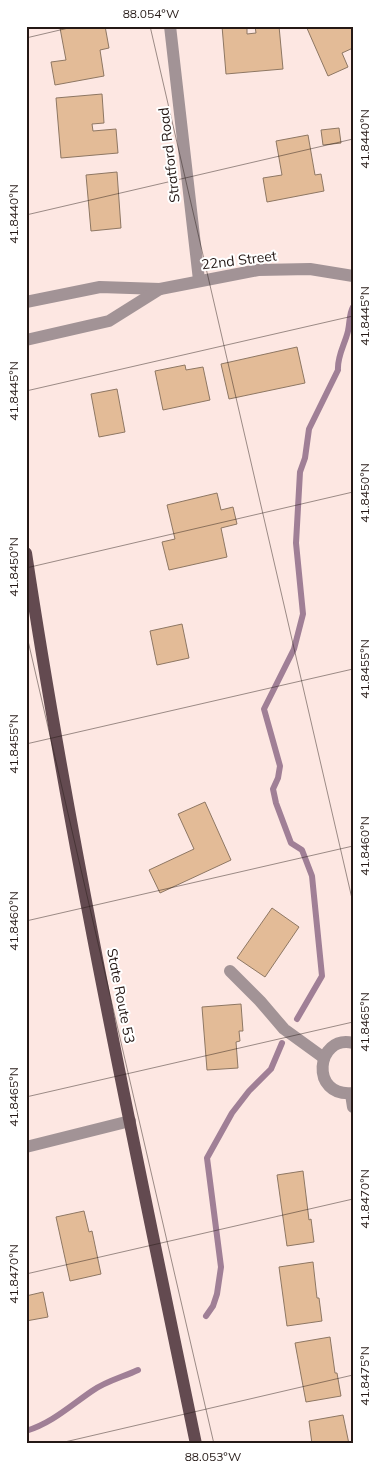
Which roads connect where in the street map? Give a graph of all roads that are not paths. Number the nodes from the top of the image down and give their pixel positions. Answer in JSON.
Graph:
{"nodes":[{"id":1,"x":170,"y":26,"type":"edge"},
{"id":2,"x":353,"y":276,"type":"edge"},
{"id":3,"x":199,"y":280,"type":"junction"},
{"id":4,"x":160,"y":288,"type":"junction"},
{"id":5,"x":26,"y":302,"type":"edge"},
{"id":6,"x":26,"y":340,"type":"edge"},
{"id":7,"x":26,"y":553,"type":"edge"},
{"id":8,"x":230,"y":971,"type":"dead end"},
{"id":9,"x":353,"y":1043,"type":"edge"},
{"id":10,"x":324,"y":1058,"type":"junction"},
{"id":11,"x":352,"y":1094,"type":"edge"},
{"id":12,"x":353,"y":1107,"type":"edge"},
{"id":13,"x":130,"y":1121,"type":"junction"},
{"id":14,"x":26,"y":1147,"type":"edge"},
{"id":15,"x":196,"y":1444,"type":"edge"}],
"edges":[{"from":1,"to":3,"type":"street","name":"Stratford Road"},
{"from":2,"to":3,"type":"street","name":"22nd Street"},
{"from":3,"to":4,"type":"street","name":"22nd Street"},
{"from":4,"to":5,"type":"street","name":"22nd Street"},
{"from":4,"to":6,"type":"street","name":"22nd Street"},
{"from":7,"to":13,"type":"main road","name":"State Route 53"},
{"from":8,"to":10,"type":"street"},
{"from":9,"to":10,"type":"street"},
{"from":10,"to":11,"type":"street"},
{"from":11,"to":12,"type":"street"},
{"from":13,"to":14,"type":"street"},
{"from":13,"to":15,"type":"main road","name":"State Route 53"}]}
